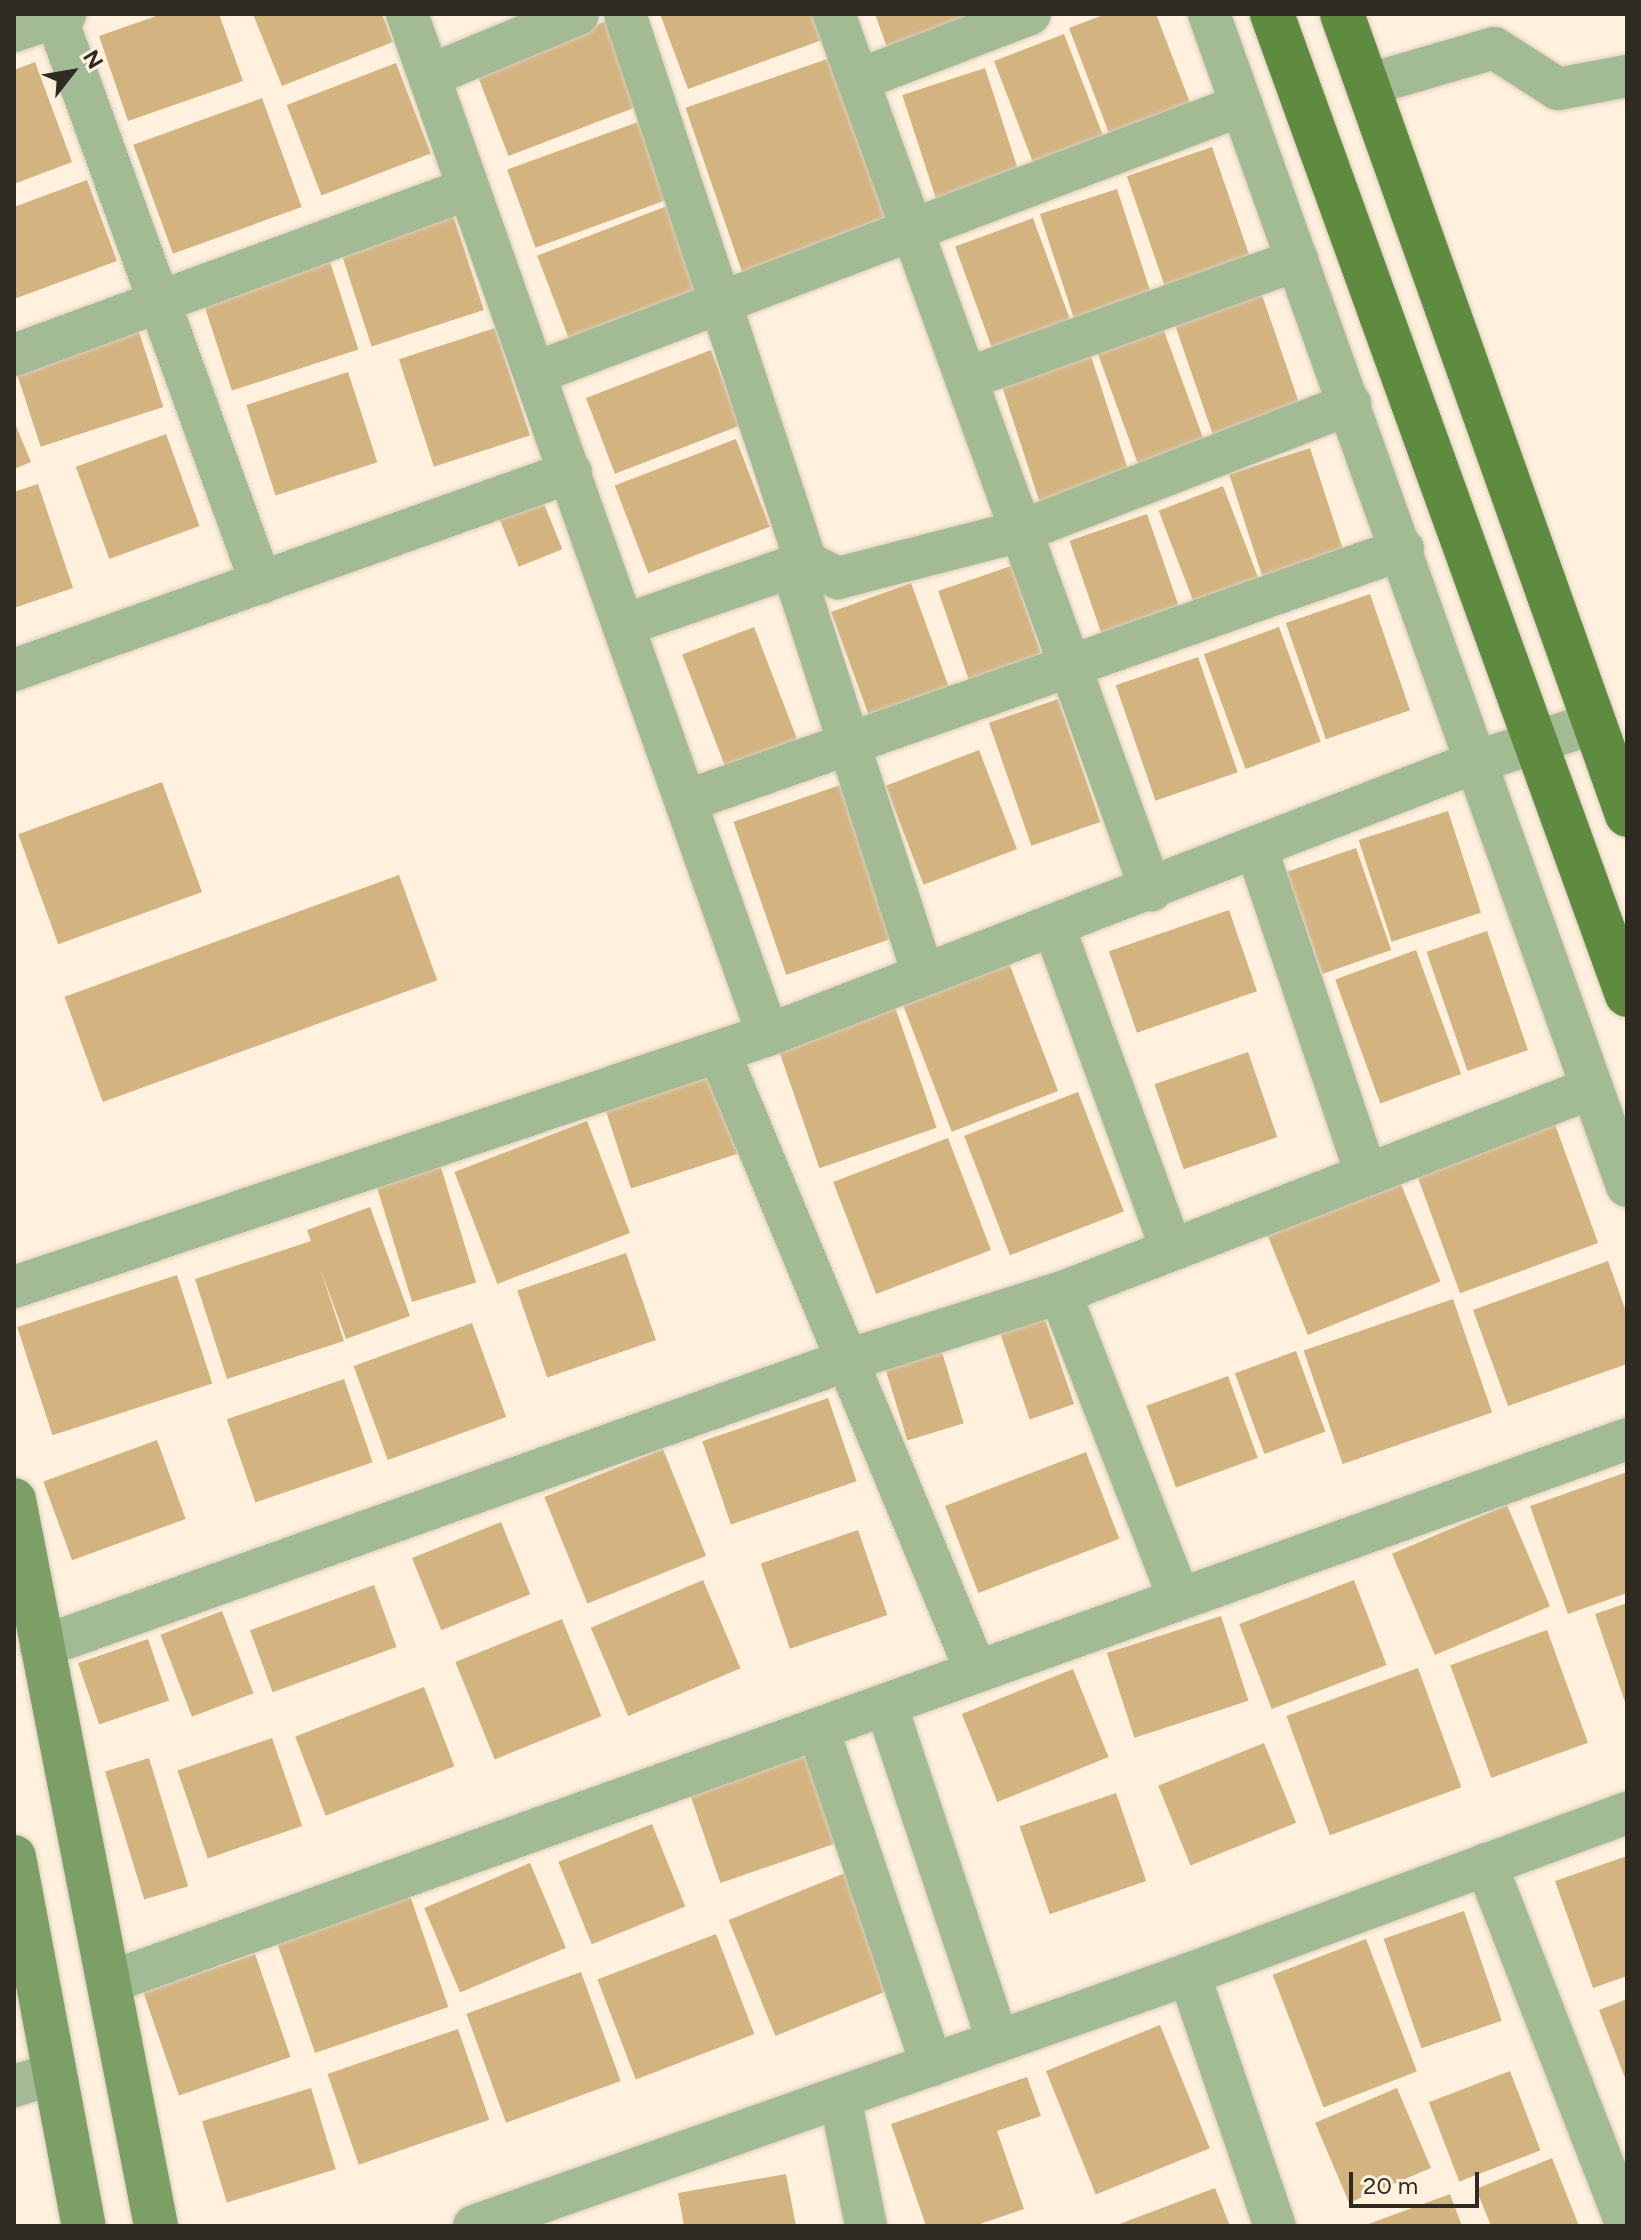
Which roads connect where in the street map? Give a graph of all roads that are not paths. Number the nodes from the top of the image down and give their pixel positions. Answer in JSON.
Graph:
{"nodes":[{"id":1,"x":407,"y":14,"type":"edge"},
{"id":2,"x":578,"y":14,"type":"edge"},
{"id":3,"x":625,"y":14,"type":"edge"},
{"id":4,"x":834,"y":14,"type":"edge"},
{"id":5,"x":1030,"y":14,"type":"edge"},
{"id":6,"x":1209,"y":14,"type":"edge"},
{"id":7,"x":1272,"y":14,"type":"edge"},
{"id":8,"x":1342,"y":14,"type":"edge"},
{"id":9,"x":60,"y":16,"type":"edge"},
{"id":10,"x":491,"y":30,"type":"edge"},
{"id":11,"x":14,"y":31,"type":"edge"},
{"id":12,"x":431,"y":75,"type":"junction"},
{"id":13,"x":1627,"y":76,"type":"edge"},
{"id":14,"x":858,"y":80,"type":"junction"},
{"id":15,"x":1367,"y":85,"type":"junction"},
{"id":16,"x":1242,"y":105,"type":"junction"},
{"id":17,"x":467,"y":189,"type":"junction"},
{"id":18,"x":914,"y":230,"type":"junction"},
{"id":19,"x":1297,"y":260,"type":"junction"},
{"id":20,"x":157,"y":303,"type":"junction"},
{"id":21,"x":725,"y":304,"type":"junction"},
{"id":22,"x":14,"y":355,"type":"edge"},
{"id":23,"x":535,"y":373,"type":"junction"},
{"id":24,"x":968,"y":378,"type":"junction"},
{"id":25,"x":1350,"y":404,"type":"junction"},
{"id":26,"x":571,"y":472,"type":"junction"},
{"id":27,"x":1021,"y":531,"type":"junction"},
{"id":28,"x":1403,"y":549,"type":"junction"},
{"id":29,"x":806,"y":562,"type":"junction"},
{"id":30,"x":261,"y":583,"type":"junction"},
{"id":31,"x":624,"y":625,"type":"junction"},
{"id":32,"x":1071,"y":664,"type":"junction"},
{"id":33,"x":14,"y":670,"type":"edge"},
{"id":34,"x":1594,"y":723,"type":"junction"},
{"id":35,"x":851,"y":743,"type":"junction"},
{"id":36,"x":1537,"y":743,"type":"junction"},
{"id":37,"x":1476,"y":762,"type":"junction"},
{"id":38,"x":686,"y":801,"type":"junction"},
{"id":39,"x":1627,"y":815,"type":"edge"},
{"id":40,"x":1256,"y":847,"type":"junction"},
{"id":41,"x":1151,"y":890,"type":"junction"},
{"id":42,"x":1054,"y":927,"type":"junction"},
{"id":43,"x":923,"y":973,"type":"junction"},
{"id":44,"x":1627,"y":995,"type":"edge"},
{"id":45,"x":768,"y":1035,"type":"junction"},
{"id":46,"x":719,"y":1052,"type":"junction"},
{"id":47,"x":1592,"y":1088,"type":"junction"},
{"id":48,"x":1366,"y":1173,"type":"junction"},
{"id":49,"x":1627,"y":1186,"type":"edge"},
{"id":50,"x":1171,"y":1248,"type":"junction"},
{"id":51,"x":14,"y":1287,"type":"edge"},
{"id":52,"x":1060,"y":1293,"type":"junction"},
{"id":53,"x":845,"y":1361,"type":"junction"},
{"id":54,"x":1627,"y":1439,"type":"edge"},
{"id":55,"x":14,"y":1500,"type":"edge"},
{"id":56,"x":1179,"y":1598,"type":"junction"},
{"id":57,"x":41,"y":1647,"type":"junction"},
{"id":58,"x":976,"y":1671,"type":"junction"},
{"id":59,"x":886,"y":1705,"type":"junction"},
{"id":60,"x":818,"y":1729,"type":"junction"},
{"id":61,"x":1627,"y":1813,"type":"edge"},
{"id":62,"x":14,"y":1857,"type":"edge"},
{"id":63,"x":1486,"y":1864,"type":"junction"},
{"id":64,"x":1189,"y":1974,"type":"junction"},
{"id":65,"x":110,"y":1982,"type":"junction"},
{"id":66,"x":998,"y":2041,"type":"junction"},
{"id":67,"x":932,"y":2065,"type":"junction"},
{"id":68,"x":34,"y":2080,"type":"edge"},
{"id":69,"x":840,"y":2097,"type":"junction"},
{"id":70,"x":515,"y":2219,"type":"edge"},
{"id":71,"x":84,"y":2226,"type":"edge"},
{"id":72,"x":156,"y":2226,"type":"edge"},
{"id":73,"x":474,"y":2226,"type":"edge"},
{"id":74,"x":866,"y":2226,"type":"edge"},
{"id":75,"x":1275,"y":2226,"type":"edge"},
{"id":76,"x":1627,"y":2226,"type":"edge"}],
"edges":[{"from":1,"to":12,"type":"street"},
{"from":2,"to":10,"type":"street"},
{"from":3,"to":21,"type":"street"},
{"from":4,"to":14,"type":"street"},
{"from":5,"to":14,"type":"street"},
{"from":6,"to":16,"type":"street"},
{"from":7,"to":36,"type":"main road"},
{"from":8,"to":15,"type":"main road"},
{"from":9,"to":11,"type":"street"},
{"from":9,"to":20,"type":"street"},
{"from":10,"to":12,"type":"street"},
{"from":12,"to":17,"type":"street"},
{"from":13,"to":15,"type":"street"},
{"from":14,"to":18,"type":"street"},
{"from":15,"to":34,"type":"main road"},
{"from":16,"to":18,"type":"street"},
{"from":16,"to":19,"type":"street"},
{"from":17,"to":20,"type":"street"},
{"from":17,"to":23,"type":"street"},
{"from":18,"to":21,"type":"street"},
{"from":18,"to":24,"type":"street"},
{"from":19,"to":24,"type":"street"},
{"from":19,"to":25,"type":"street"},
{"from":20,"to":22,"type":"street"},
{"from":20,"to":30,"type":"street"},
{"from":21,"to":23,"type":"street"},
{"from":21,"to":29,"type":"street"},
{"from":23,"to":26,"type":"street"},
{"from":24,"to":27,"type":"street"},
{"from":25,"to":27,"type":"street"},
{"from":25,"to":28,"type":"street"},
{"from":26,"to":30,"type":"street"},
{"from":26,"to":31,"type":"street"},
{"from":27,"to":29,"type":"street"},
{"from":27,"to":32,"type":"street"},
{"from":28,"to":32,"type":"street"},
{"from":28,"to":37,"type":"street"},
{"from":29,"to":31,"type":"street"},
{"from":29,"to":35,"type":"street"},
{"from":30,"to":33,"type":"street"},
{"from":31,"to":38,"type":"street"},
{"from":32,"to":35,"type":"street"},
{"from":32,"to":41,"type":"street"},
{"from":34,"to":36,"type":"street"},
{"from":34,"to":39,"type":"main road"},
{"from":35,"to":38,"type":"street"},
{"from":35,"to":43,"type":"street"},
{"from":36,"to":37,"type":"street"},
{"from":36,"to":44,"type":"main road"},
{"from":37,"to":40,"type":"street"},
{"from":37,"to":47,"type":"street"},
{"from":38,"to":45,"type":"street"},
{"from":40,"to":41,"type":"street"},
{"from":40,"to":48,"type":"street"},
{"from":41,"to":42,"type":"street"},
{"from":42,"to":43,"type":"street"},
{"from":42,"to":50,"type":"street"},
{"from":43,"to":45,"type":"street"},
{"from":45,"to":46,"type":"street"},
{"from":46,"to":51,"type":"street"},
{"from":46,"to":53,"type":"street"},
{"from":47,"to":48,"type":"street"},
{"from":47,"to":49,"type":"street"},
{"from":48,"to":50,"type":"street"},
{"from":50,"to":52,"type":"street"},
{"from":52,"to":53,"type":"street"},
{"from":52,"to":56,"type":"street"},
{"from":53,"to":57,"type":"street"},
{"from":53,"to":58,"type":"street"},
{"from":54,"to":56,"type":"street"},
{"from":55,"to":57,"type":"main road"},
{"from":56,"to":58,"type":"street"},
{"from":57,"to":65,"type":"main road"},
{"from":58,"to":59,"type":"street"},
{"from":59,"to":60,"type":"street"},
{"from":59,"to":66,"type":"street"},
{"from":60,"to":65,"type":"street"},
{"from":60,"to":67,"type":"street"},
{"from":61,"to":63,"type":"street"},
{"from":62,"to":68,"type":"main road"},
{"from":63,"to":64,"type":"street"},
{"from":63,"to":76,"type":"street"},
{"from":64,"to":66,"type":"street"},
{"from":64,"to":75,"type":"street"},
{"from":65,"to":72,"type":"main road"},
{"from":66,"to":67,"type":"street"},
{"from":67,"to":69,"type":"street"},
{"from":68,"to":71,"type":"main road"},
{"from":69,"to":70,"type":"street"},
{"from":69,"to":74,"type":"street"},
{"from":70,"to":73,"type":"street"}]}
